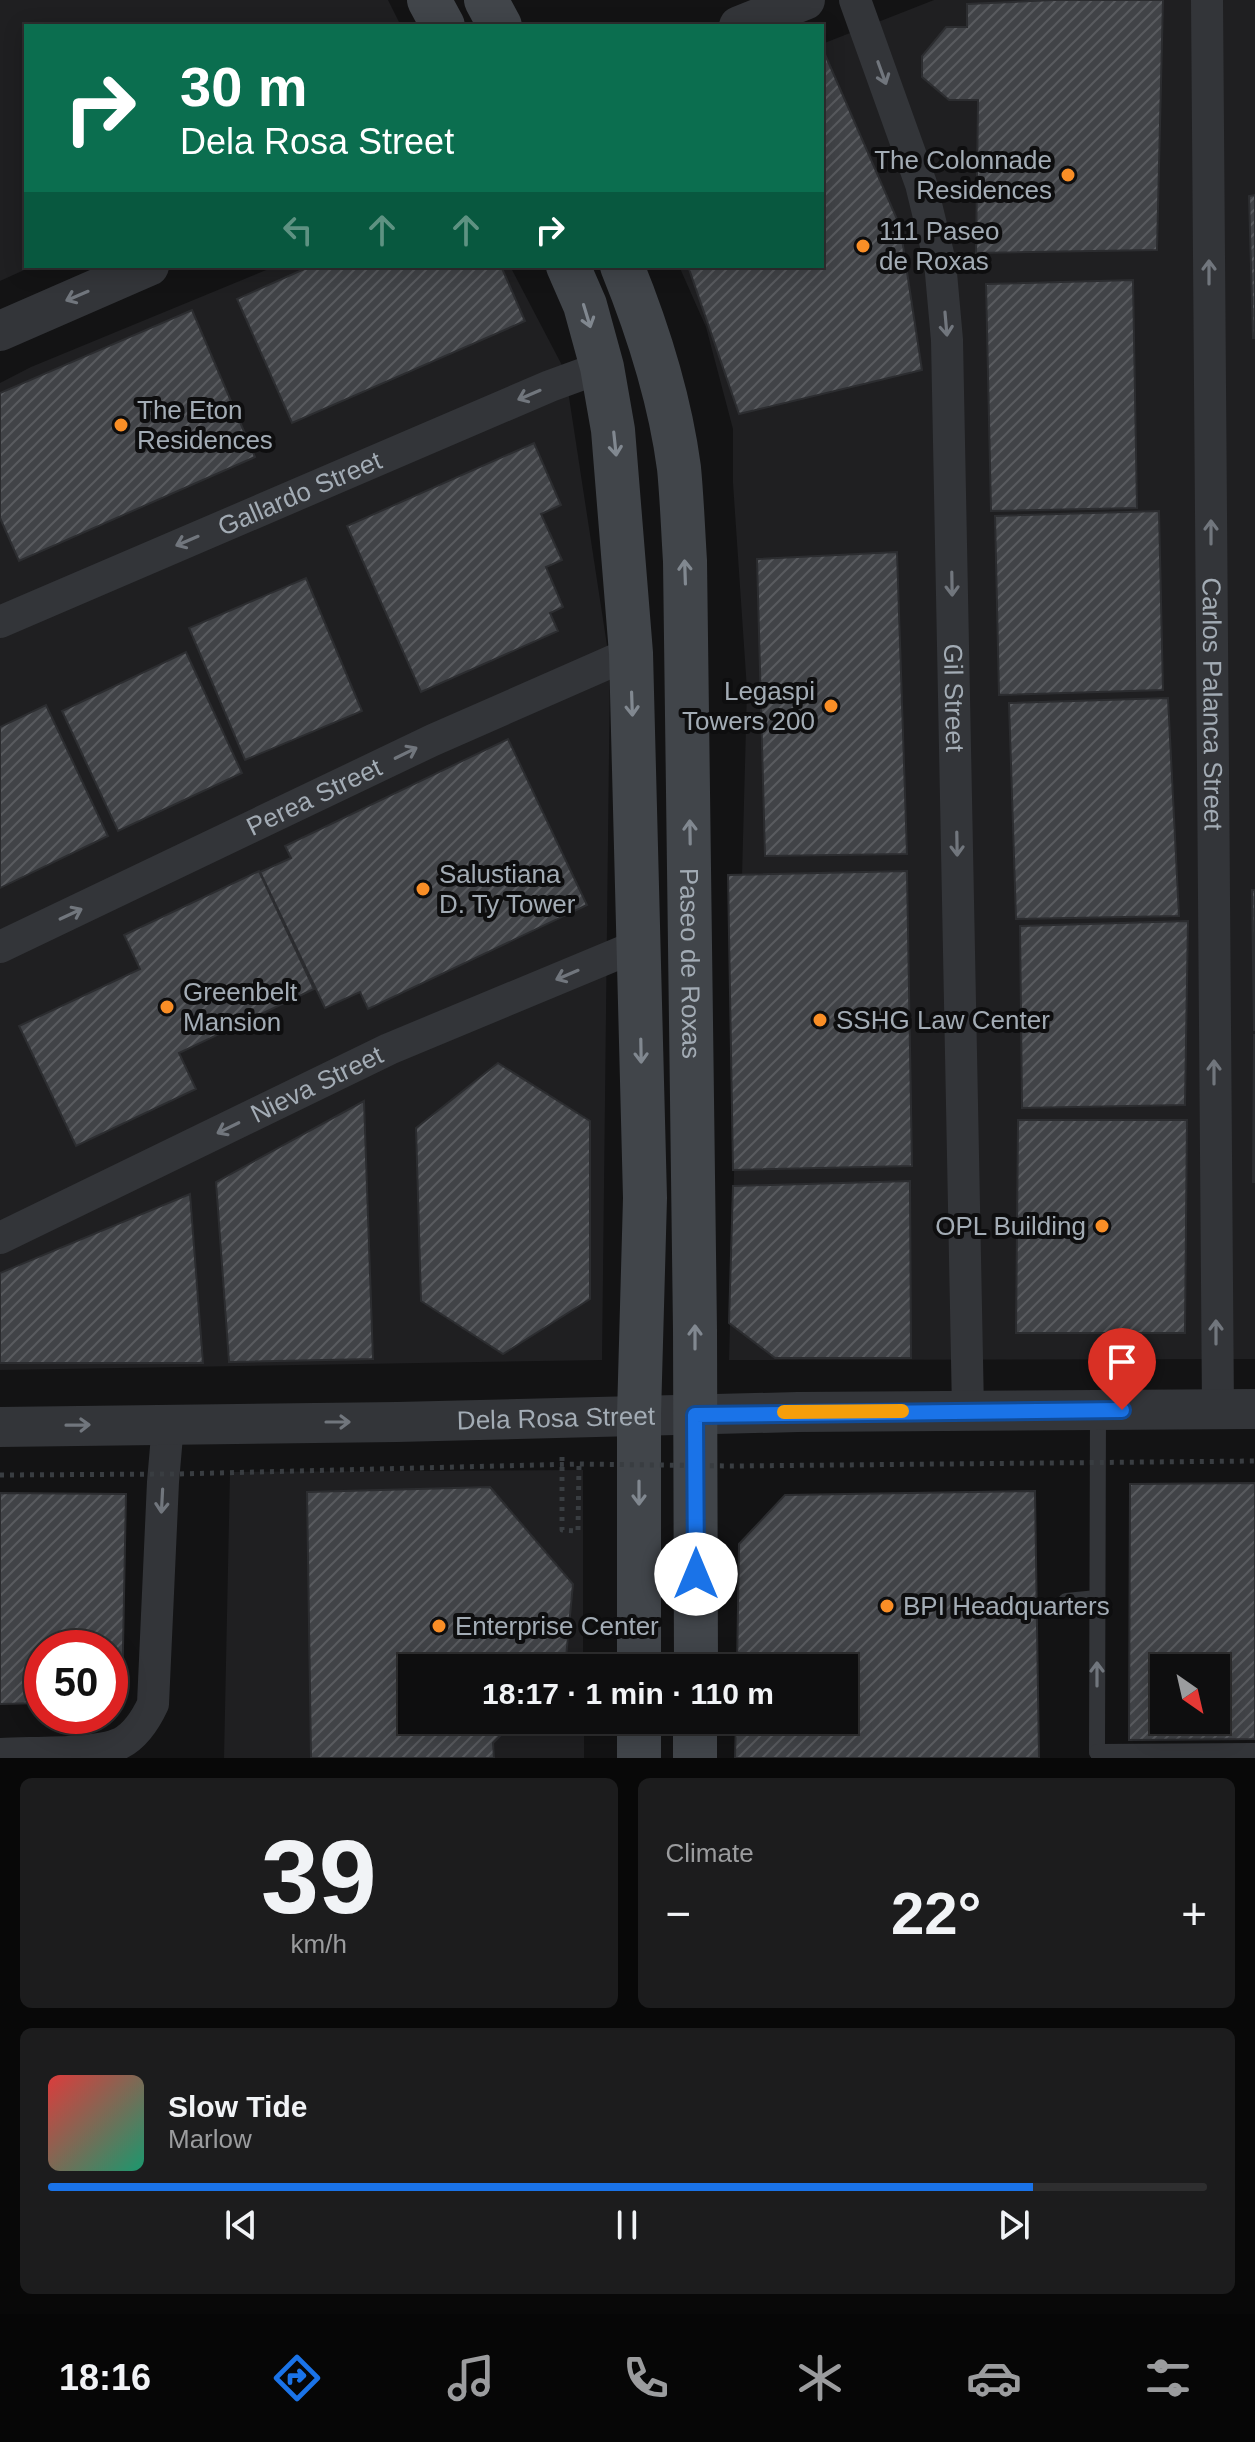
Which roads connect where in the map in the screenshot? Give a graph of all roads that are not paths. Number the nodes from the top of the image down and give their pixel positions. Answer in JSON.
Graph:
{"nodes":[{"id":1,"x":429,"y":0,"type":"edge"},
{"id":2,"x":486,"y":0,"type":"edge"},
{"id":3,"x":805,"y":0,"type":"edge"},
{"id":4,"x":855,"y":0,"type":"edge"},
{"id":5,"x":1207,"y":0,"type":"edge"},
{"id":6,"x":442,"y":24,"type":"edge"},
{"id":7,"x":499,"y":24,"type":"edge"},
{"id":8,"x":744,"y":24,"type":"edge"},
{"id":9,"x":144,"y":268,"type":"edge"},
{"id":10,"x":569,"y":268,"type":"edge"},
{"id":11,"x":623,"y":268,"type":"edge"},
{"id":12,"x":0,"y":331,"type":"edge"},
{"id":13,"x":602,"y":367,"type":"junction"},
{"id":14,"x":0,"y":622,"type":"edge"},
{"id":15,"x":631,"y":653,"type":"junction"},
{"id":16,"x":639,"y":945,"type":"junction"},
{"id":17,"x":0,"y":947,"type":"edge"},
{"id":18,"x":0,"y":1238,"type":"edge"},
{"id":19,"x":1236,"y":1409,"type":"edge"},
{"id":20,"x":968,"y":1410,"type":"junction"},
{"id":21,"x":1098,"y":1410,"type":"junction"},
{"id":22,"x":639,"y":1415,"type":"junction"},
{"id":23,"x":695,"y":1415,"type":"junction"},
{"id":24,"x":168,"y":1424,"type":"junction"},
{"id":25,"x":0,"y":1427,"type":"edge"},
{"id":26,"x":1097,"y":1598,"type":"junction"},
{"id":27,"x":1066,"y":1601,"type":"dead end"},
{"id":28,"x":639,"y":1654,"type":"edge"},
{"id":29,"x":696,"y":1654,"type":"edge"},
{"id":30,"x":639,"y":1734,"type":"edge"},
{"id":31,"x":695,"y":1734,"type":"edge"},
{"id":32,"x":1255,"y":1751,"type":"edge"},
{"id":33,"x":0,"y":1754,"type":"edge"},
{"id":34,"x":1094,"y":1755,"type":"edge"},
{"id":35,"x":639,"y":1758,"type":"edge"},
{"id":36,"x":695,"y":1758,"type":"edge"}],
"edges":[{"from":1,"to":6,"type":"main road"},
{"from":2,"to":7,"type":"main road"},
{"from":3,"to":8,"type":"street"},
{"from":4,"to":20,"type":"street","name":"Gil Street","one_way":true},
{"from":19,"to":5,"type":"street","name":"Carlos Palanca Street","one_way":true},
{"from":9,"to":12,"type":"street","one_way":true},
{"from":10,"to":13,"type":"main road","name":"Paseo de Roxas","one_way":true},
{"from":23,"to":11,"type":"main road","name":"Paseo de Roxas","one_way":true},
{"from":13,"to":14,"type":"street","name":"Gallardo Street","one_way":true},
{"from":13,"to":15,"type":"main road","name":"Paseo de Roxas","one_way":true},
{"from":15,"to":16,"type":"main road","name":"Paseo de Roxas","one_way":true},
{"from":17,"to":15,"type":"street","name":"Perea Street","one_way":true},
{"from":16,"to":18,"type":"street","name":"Nieva Street","one_way":true},
{"from":16,"to":22,"type":"main road","name":"Paseo de Roxas","one_way":true},
{"from":19,"to":21,"type":"street","name":"Dela Rosa Street"},
{"from":20,"to":21,"type":"street","name":"Dela Rosa Street"},
{"from":20,"to":23,"type":"street","name":"Dela Rosa Street"},
{"from":21,"to":26,"type":"lane"},
{"from":22,"to":23,"type":"street","name":"Dela Rosa Street"},
{"from":24,"to":22,"type":"street","name":"Dela Rosa Street","one_way":true},
{"from":22,"to":28,"type":"main road","name":"Paseo de Roxas","one_way":true},
{"from":23,"to":29,"type":"main road","name":"Paseo de Roxas"},
{"from":25,"to":24,"type":"street","name":"Dela Rosa Street","one_way":true},
{"from":24,"to":33,"type":"street","one_way":true},
{"from":26,"to":27,"type":"lane"},
{"from":34,"to":26,"type":"lane","one_way":true},
{"from":30,"to":35,"type":"main road"},
{"from":31,"to":36,"type":"main road"},
{"from":32,"to":34,"type":"lane"}]}
